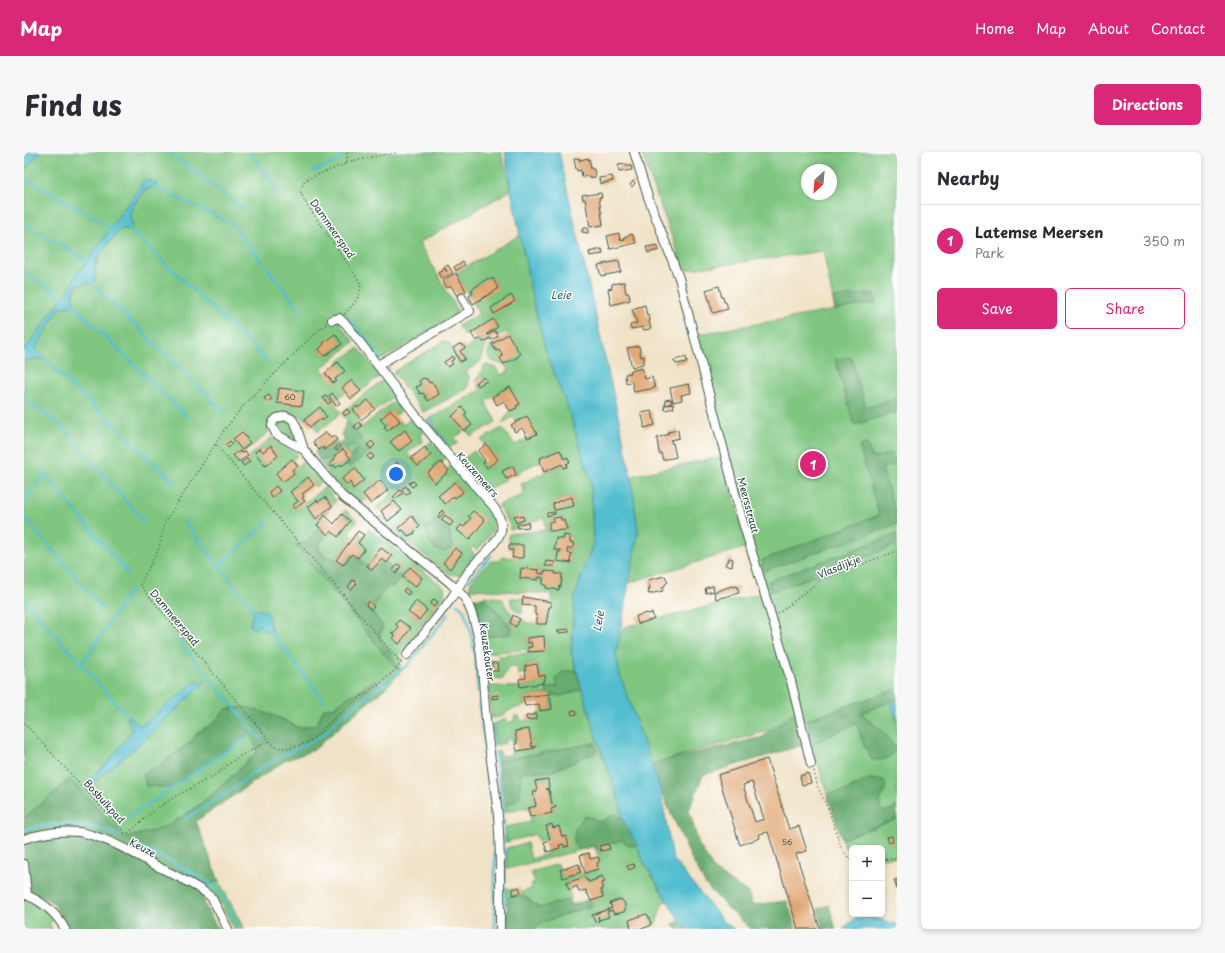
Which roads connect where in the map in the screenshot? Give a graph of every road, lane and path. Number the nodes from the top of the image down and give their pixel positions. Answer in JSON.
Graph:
{"nodes":[{"id":1,"x":347,"y":152,"type":"edge"},
{"id":2,"x":399,"y":152,"type":"edge"},
{"id":3,"x":634,"y":152,"type":"edge"},
{"id":4,"x":344,"y":165,"type":"junction"},
{"id":5,"x":462,"y":298,"type":"dead end"},
{"id":6,"x":332,"y":320,"type":"joint"},
{"id":7,"x":342,"y":320,"type":"junction"},
{"id":8,"x":378,"y":365,"type":"junction"},
{"id":9,"x":216,"y":445,"type":"junction"},
{"id":10,"x":304,"y":450,"type":"dead end"},
{"id":11,"x":897,"y":551,"type":"edge"},
{"id":12,"x":457,"y":590,"type":"junction"},
{"id":13,"x":772,"y":617,"type":"junction"},
{"id":14,"x":407,"y":655,"type":"joint"},
{"id":15,"x":401,"y":664,"type":"junction"},
{"id":16,"x":24,"y":723,"type":"edge"},
{"id":17,"x":269,"y":740,"type":"junction"},
{"id":18,"x":811,"y":764,"type":"joint"},
{"id":19,"x":24,"y":839,"type":"edge"},
{"id":20,"x":849,"y":858,"type":"edge"},
{"id":21,"x":897,"y":859,"type":"edge"},
{"id":22,"x":885,"y":860,"type":"edge"},
{"id":23,"x":24,"y":864,"type":"edge"},
{"id":24,"x":26,"y":894,"type":"edge"},
{"id":25,"x":65,"y":929,"type":"edge"},
{"id":26,"x":228,"y":929,"type":"edge"},
{"id":27,"x":500,"y":929,"type":"edge"}],
"edges":[{"from":1,"to":4,"type":"path"},
{"from":2,"to":4,"type":"path"},
{"from":3,"to":13,"type":"street","name":"Meersstraat"},
{"from":4,"to":7,"type":"path","name":"Dammeerspad"},
{"from":5,"to":8,"type":"street"},
{"from":6,"to":7,"type":"street"},
{"from":6,"to":9,"type":"path","name":"Dammeerspad"},
{"from":7,"to":8,"type":"street","name":"Keuzemeers"},
{"from":8,"to":12,"type":"street","name":"Keuzemeers"},
{"from":9,"to":15,"type":"path"},
{"from":9,"to":17,"type":"path","name":"Dammeerspad"},
{"from":10,"to":12,"type":"street","name":"Keuzekouter"},
{"from":11,"to":13,"type":"path","name":"Vlasdijkje"},
{"from":12,"to":14,"type":"street","name":"Keuzemeers"},
{"from":12,"to":27,"type":"street","name":"Keuzekouter"},
{"from":13,"to":18,"type":"street","name":"Meersstraat"},
{"from":14,"to":15,"type":"path","name":"Dammeerspad"},
{"from":15,"to":17,"type":"path","name":"Dammeerspad"},
{"from":16,"to":17,"type":"path","name":"Bosbulkpad"},
{"from":18,"to":20,"type":"path"},
{"from":19,"to":26,"type":"street","name":"Keuze"},
{"from":21,"to":22,"type":"path"},
{"from":23,"to":24,"type":"street"},
{"from":24,"to":25,"type":"street"}]}
